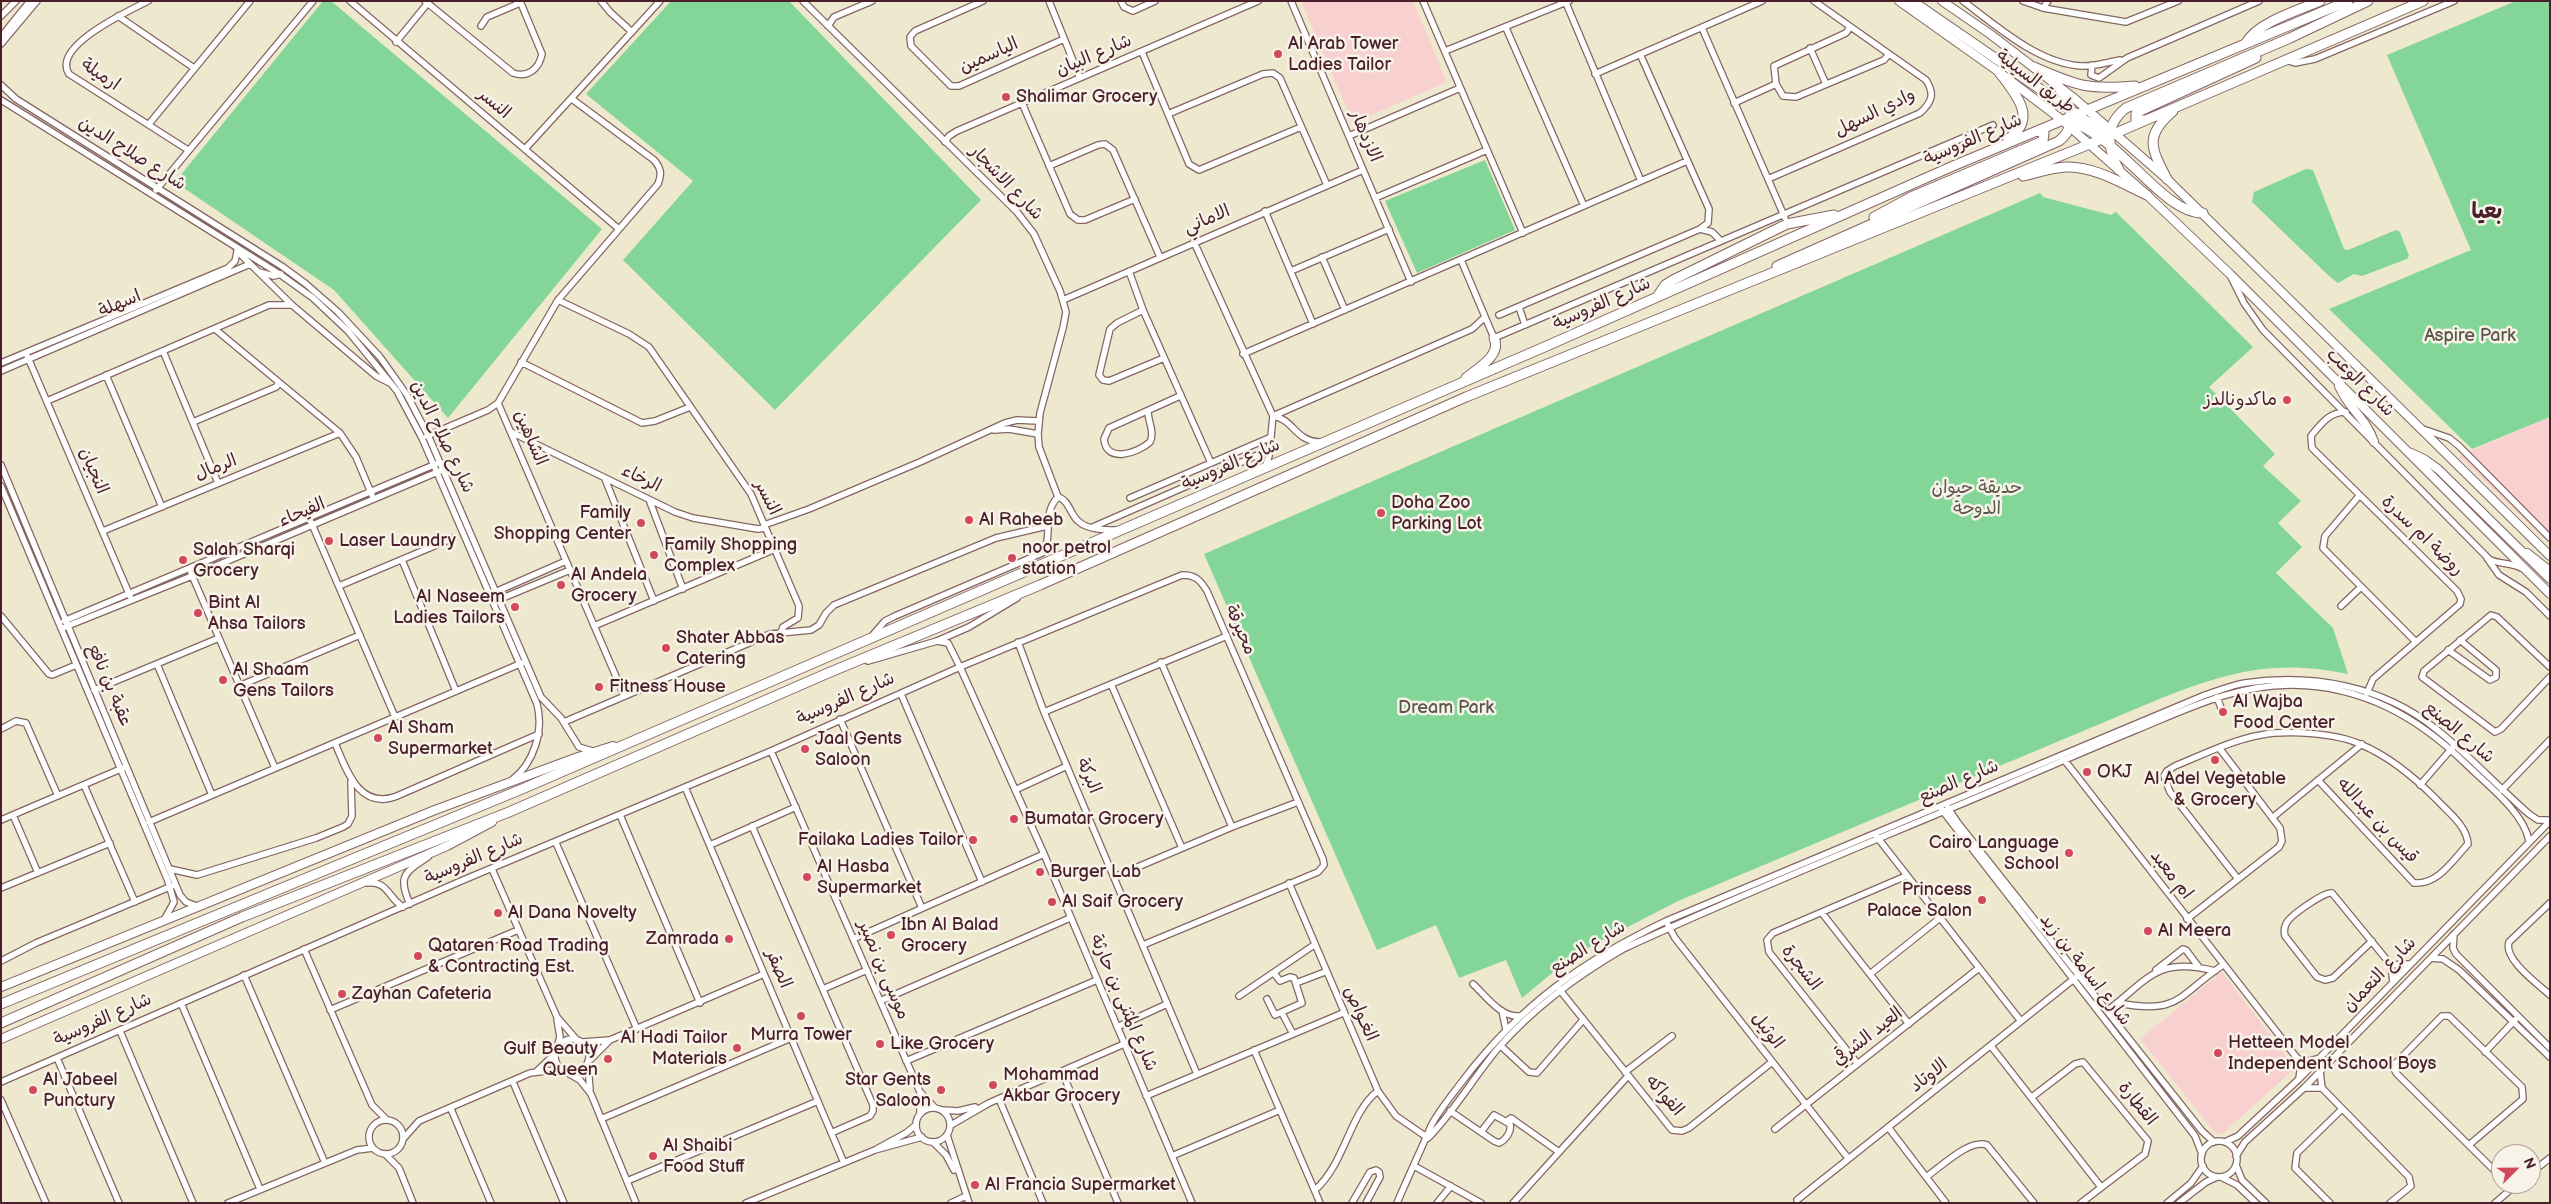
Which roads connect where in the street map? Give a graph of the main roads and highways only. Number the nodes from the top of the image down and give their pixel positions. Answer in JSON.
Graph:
{"nodes":[{"id":1,"x":1899,"y":1,"type":"edge"},
{"id":2,"x":1912,"y":1,"type":"edge"},
{"id":3,"x":1942,"y":1,"type":"edge"},
{"id":4,"x":2320,"y":1,"type":"edge"},
{"id":5,"x":2348,"y":1,"type":"edge"},
{"id":6,"x":2368,"y":1,"type":"edge"},
{"id":7,"x":2423,"y":1,"type":"edge"},
{"id":8,"x":2290,"y":38,"type":"junction"},
{"id":9,"x":2246,"y":43,"type":"junction"},
{"id":10,"x":2034,"y":67,"type":"junction"},
{"id":11,"x":2000,"y":72,"type":"junction"},
{"id":12,"x":2145,"y":85,"type":"junction"},
{"id":13,"x":2058,"y":86,"type":"junction"},
{"id":14,"x":2180,"y":104,"type":"junction"},
{"id":15,"x":2087,"y":109,"type":"junction"},
{"id":16,"x":2072,"y":118,"type":"junction"},
{"id":17,"x":2062,"y":120,"type":"junction"},
{"id":18,"x":2144,"y":120,"type":"junction"},
{"id":19,"x":2037,"y":131,"type":"junction"},
{"id":20,"x":2109,"y":135,"type":"junction"},
{"id":21,"x":2090,"y":144,"type":"junction"},
{"id":22,"x":1993,"y":150,"type":"junction"},
{"id":23,"x":2120,"y":170,"type":"junction"},
{"id":24,"x":2167,"y":179,"type":"junction"},
{"id":25,"x":1998,"y":182,"type":"junction"},
{"id":26,"x":2147,"y":194,"type":"junction"},
{"id":27,"x":1847,"y":213,"type":"junction"},
{"id":28,"x":2203,"y":213,"type":"junction"},
{"id":29,"x":1826,"y":244,"type":"junction"},
{"id":30,"x":1725,"y":292,"type":"junction"},
{"id":31,"x":1657,"y":297,"type":"junction"},
{"id":32,"x":1495,"y":340,"type":"road end"},
{"id":33,"x":1458,"y":384,"type":"junction"},
{"id":34,"x":2338,"y":384,"type":"junction"},
{"id":35,"x":2374,"y":442,"type":"road end"},
{"id":36,"x":2409,"y":452,"type":"junction"},
{"id":37,"x":2519,"y":550,"type":"junction"},
{"id":38,"x":2550,"y":556,"type":"edge"},
{"id":39,"x":2550,"y":572,"type":"edge"},
{"id":40,"x":2550,"y":579,"type":"edge"},
{"id":41,"x":2550,"y":594,"type":"edge"},
{"id":42,"x":640,"y":738,"type":"junction"},
{"id":43,"x":508,"y":812,"type":"junction"},
{"id":44,"x":1,"y":987,"type":"edge"},
{"id":45,"x":1,"y":1004,"type":"edge"},
{"id":46,"x":1,"y":1023,"type":"edge"},
{"id":47,"x":1,"y":1039,"type":"edge"}],
"edges":[{"from":1,"to":11,"type":"main road","name":"طريق السيلية"},
{"from":2,"to":16,"type":"highway"},
{"from":3,"to":10,"type":"main road","name":"طريق السيلية"},
{"from":4,"to":9,"type":"highway"},
{"from":5,"to":9,"type":"highway"},
{"from":6,"to":8,"type":"highway"},
{"from":7,"to":14,"type":"highway","name":"شارع الفروسية"},
{"from":8,"to":18,"type":"highway"},
{"from":8,"to":20,"type":"highway"},
{"from":9,"to":12,"type":"highway"},
{"from":10,"to":12,"type":"highway"},
{"from":10,"to":13,"type":"main road","name":"طريق السيلية"},
{"from":11,"to":17,"type":"main road","name":"طريق السيلية"},
{"from":11,"to":22,"type":"highway"},
{"from":12,"to":15,"type":"highway"},
{"from":13,"to":15,"type":"main road","name":"طريق السيلية"},
{"from":13,"to":16,"type":"highway"},
{"from":14,"to":18,"type":"highway","name":"شارع الفروسية"},
{"from":14,"to":24,"type":"highway"},
{"from":15,"to":16,"type":"highway"},
{"from":15,"to":20,"type":"main road","name":"شارع الوعب"},
{"from":16,"to":17,"type":"highway"},
{"from":16,"to":20,"type":"highway"},
{"from":16,"to":21,"type":"main road","name":"طريق السيلية"},
{"from":16,"to":29,"type":"highway"},
{"from":17,"to":19,"type":"highway","name":"شارع الفروسية"},
{"from":18,"to":20,"type":"highway","name":"شارع الفروسية"},
{"from":19,"to":22,"type":"highway","name":"شارع الفروسية"},
{"from":19,"to":29,"type":"highway"},
{"from":20,"to":21,"type":"highway","name":"شارع الفروسية"},
{"from":20,"to":23,"type":"highway"},
{"from":20,"to":24,"type":"main road","name":"شارع الوعب"},
{"from":20,"to":28,"type":"highway"},
{"from":21,"to":23,"type":"main road","name":"طريق السيلية"},
{"from":21,"to":25,"type":"highway","name":"شارع الفروسية"},
{"from":22,"to":27,"type":"highway","name":"شارع الفروسية"},
{"from":23,"to":26,"type":"main road","name":"طريق السيلية"},
{"from":24,"to":28,"type":"main road","name":"شارع الوعب"},
{"from":25,"to":26,"type":"highway"},
{"from":25,"to":30,"type":"highway","name":"شارع الفروسية"},
{"from":26,"to":34,"type":"main road","name":"شارع الوعب"},
{"from":27,"to":31,"type":"highway","name":"شارع الفروسية"},
{"from":27,"to":31,"type":"highway"},
{"from":28,"to":38,"type":"main road","name":"شارع الوعب"},
{"from":29,"to":30,"type":"highway"},
{"from":30,"to":43,"type":"highway","name":"شارع الفروسية"},
{"from":31,"to":33,"type":"highway","name":"شارع الفروسية"},
{"from":32,"to":33,"type":"highway"},
{"from":33,"to":42,"type":"highway","name":"شارع الفروسية"},
{"from":34,"to":35,"type":"main road"},
{"from":34,"to":36,"type":"main road","name":"شارع الوعب"},
{"from":36,"to":37,"type":"main road"},
{"from":36,"to":41,"type":"main road","name":"شارع الوعب"},
{"from":37,"to":39,"type":"main road"},
{"from":37,"to":40,"type":"main road"},
{"from":42,"to":44,"type":"main road","name":"شارع الفروسية"},
{"from":42,"to":45,"type":"highway","name":"شارع الفروسية"},
{"from":43,"to":46,"type":"highway","name":"شارع الفروسية"},
{"from":43,"to":47,"type":"main road","name":"شارع الفروسية"}]}
